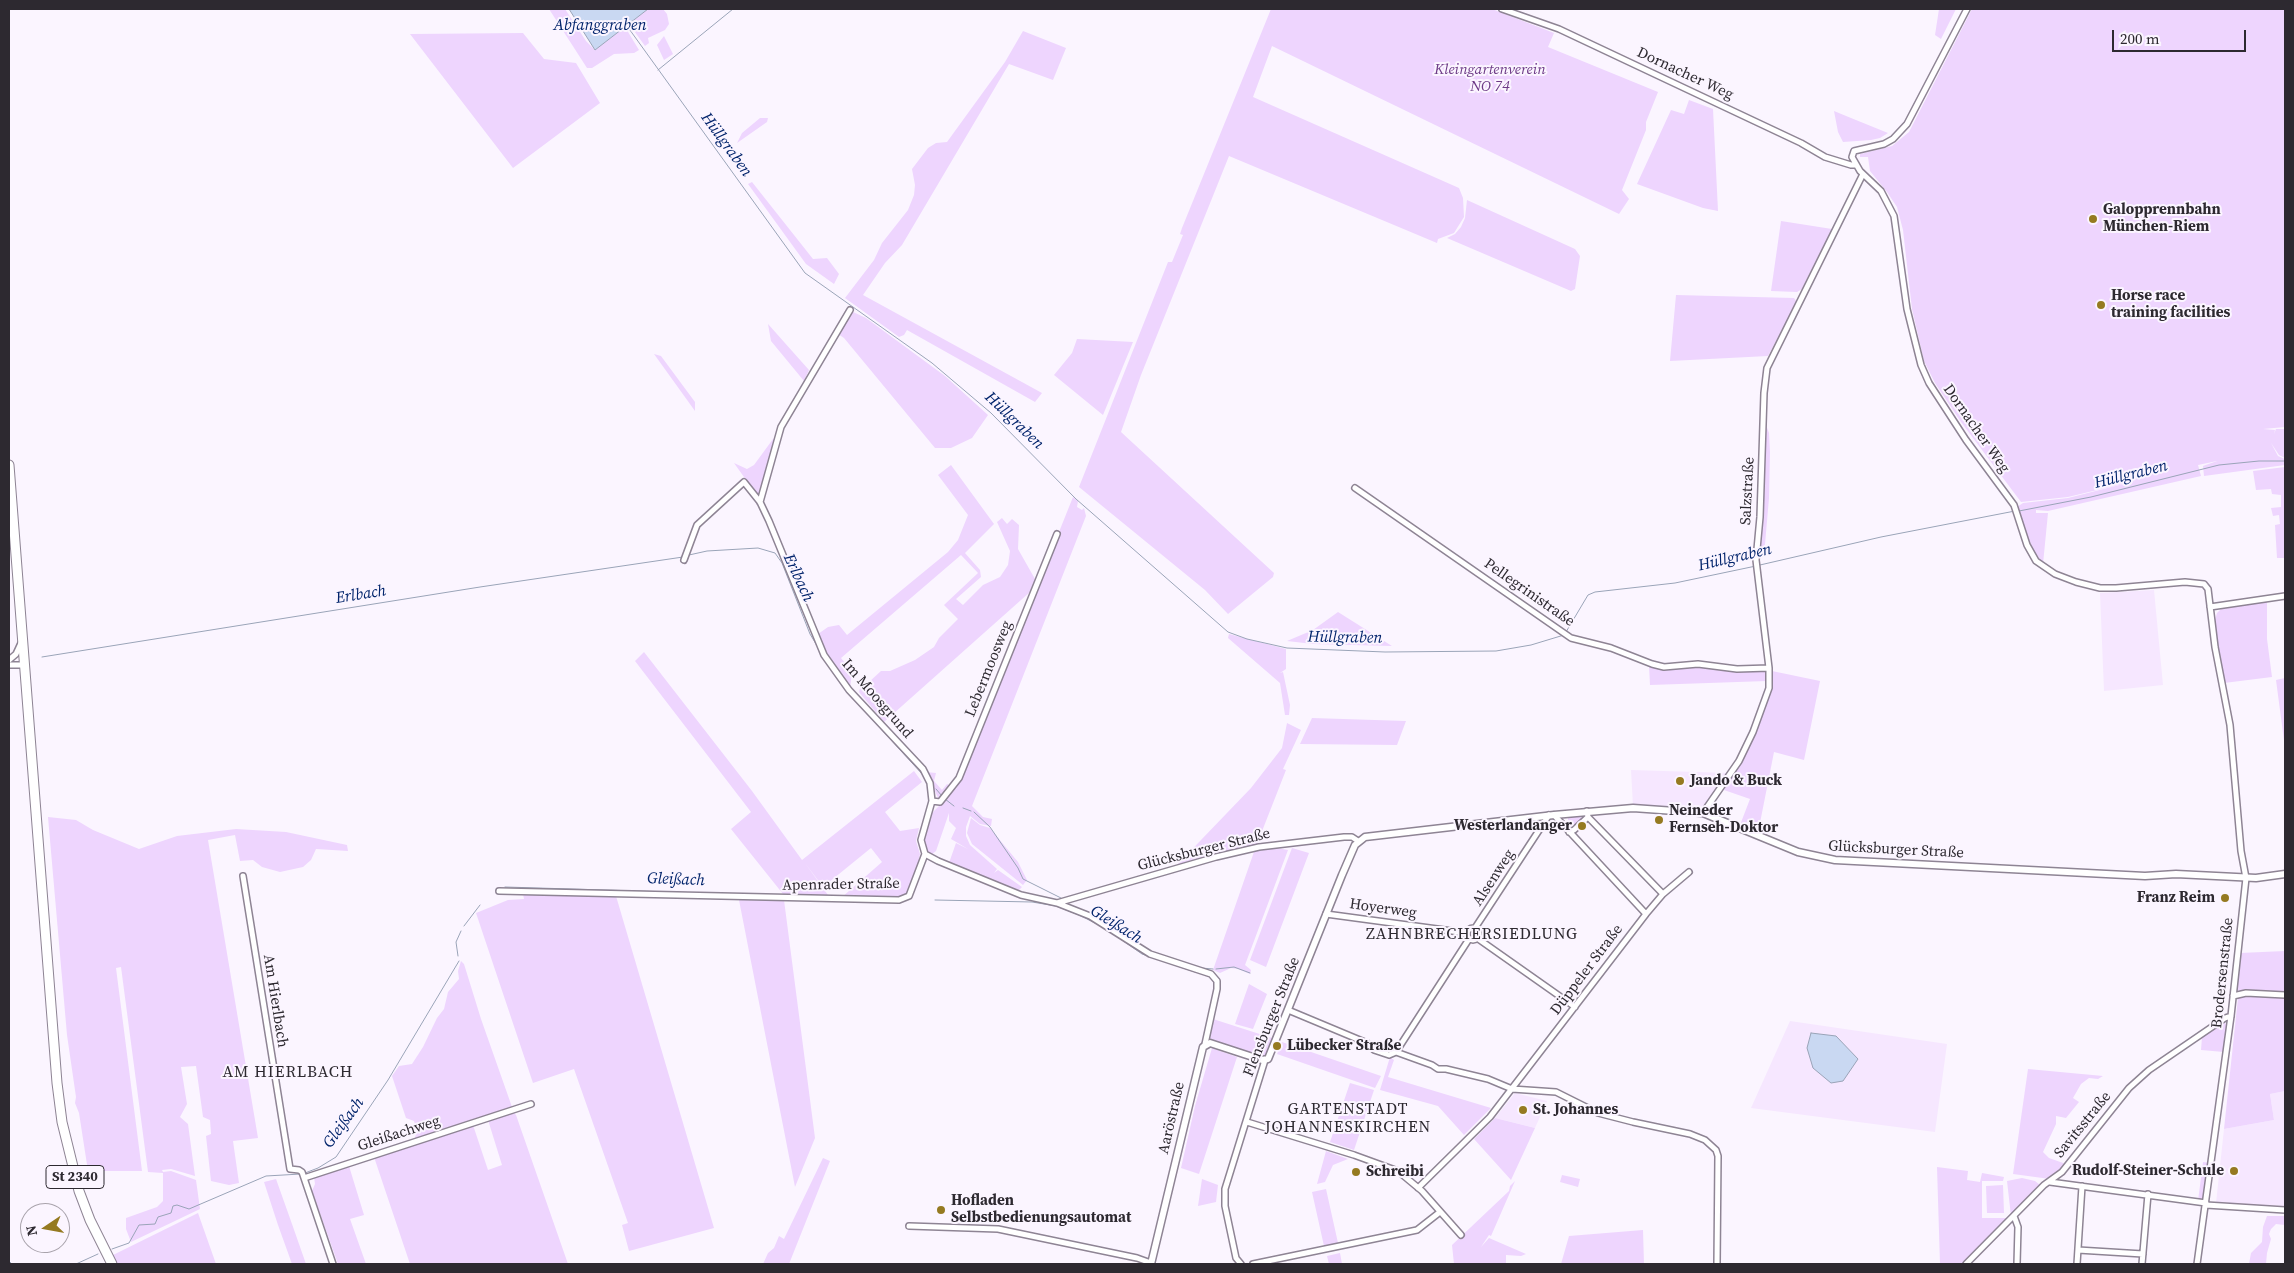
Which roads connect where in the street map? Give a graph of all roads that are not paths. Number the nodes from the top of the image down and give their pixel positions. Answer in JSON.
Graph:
{"nodes":[{"id":1,"x":1502,"y":9,"type":"edge"},
{"id":2,"x":1966,"y":9,"type":"edge"},
{"id":3,"x":1855,"y":165,"type":"junction"},
{"id":4,"x":1863,"y":174,"type":"junction"},
{"id":5,"x":850,"y":310,"type":"dead end"},
{"id":6,"x":9,"y":465,"type":"edge"},
{"id":7,"x":1355,"y":488,"type":"dead end"},
{"id":8,"x":760,"y":502,"type":"junction"},
{"id":9,"x":1057,"y":534,"type":"dead end"},
{"id":10,"x":684,"y":560,"type":"dead end"},
{"id":11,"x":2186,"y":582,"type":"joint"},
{"id":12,"x":2285,"y":596,"type":"edge"},
{"id":13,"x":2210,"y":607,"type":"junction"},
{"id":14,"x":22,"y":641,"type":"junction"},
{"id":15,"x":9,"y":660,"type":"edge"},
{"id":16,"x":24,"y":664,"type":"junction"},
{"id":17,"x":9,"y":665,"type":"edge"},
{"id":18,"x":1769,"y":668,"type":"junction"},
{"id":19,"x":932,"y":801,"type":"junction"},
{"id":20,"x":1703,"y":813,"type":"junction"},
{"id":21,"x":1588,"y":814,"type":"junction"},
{"id":22,"x":1552,"y":815,"type":"junction"},
{"id":23,"x":1569,"y":832,"type":"junction"},
{"id":24,"x":1358,"y":841,"type":"junction"},
{"id":25,"x":925,"y":854,"type":"junction"},
{"id":26,"x":1689,"y":872,"type":"dead end"},
{"id":27,"x":2285,"y":874,"type":"edge"},
{"id":28,"x":242,"y":876,"type":"dead end"},
{"id":29,"x":2246,"y":878,"type":"junction"},
{"id":30,"x":499,"y":892,"type":"dead end"},
{"id":31,"x":1663,"y":894,"type":"junction"},
{"id":32,"x":1057,"y":903,"type":"junction"},
{"id":33,"x":1326,"y":914,"type":"junction"},
{"id":34,"x":1646,"y":914,"type":"junction"},
{"id":35,"x":1475,"y":928,"type":"junction"},
{"id":36,"x":1467,"y":933,"type":"junction"},
{"id":37,"x":1477,"y":938,"type":"junction"},
{"id":38,"x":1469,"y":939,"type":"junction"},
{"id":39,"x":2285,"y":995,"type":"edge"},
{"id":40,"x":2233,"y":996,"type":"junction"},
{"id":41,"x":1575,"y":1007,"type":"junction"},
{"id":42,"x":1288,"y":1010,"type":"junction"},
{"id":43,"x":2231,"y":1016,"type":"junction"},
{"id":44,"x":1205,"y":1044,"type":"junction"},
{"id":45,"x":1396,"y":1052,"type":"junction"},
{"id":46,"x":1265,"y":1060,"type":"junction"},
{"id":47,"x":1512,"y":1089,"type":"junction"},
{"id":48,"x":531,"y":1104,"type":"dead end"},
{"id":49,"x":1247,"y":1122,"type":"junction"},
{"id":50,"x":303,"y":1175,"type":"junction"},
{"id":51,"x":2050,"y":1182,"type":"junction"},
{"id":52,"x":2082,"y":1186,"type":"junction"},
{"id":53,"x":1418,"y":1188,"type":"junction"},
{"id":54,"x":2148,"y":1194,"type":"junction"},
{"id":55,"x":2206,"y":1204,"type":"junction"},
{"id":56,"x":2285,"y":1210,"type":"edge"},
{"id":57,"x":1440,"y":1212,"type":"junction"},
{"id":58,"x":2014,"y":1216,"type":"junction"},
{"id":59,"x":909,"y":1226,"type":"dead end"},
{"id":60,"x":1461,"y":1235,"type":"dead end"},
{"id":61,"x":2078,"y":1250,"type":"junction"},
{"id":62,"x":2143,"y":1254,"type":"junction"},
{"id":63,"x":112,"y":1264,"type":"edge"},
{"id":64,"x":333,"y":1264,"type":"edge"},
{"id":65,"x":1151,"y":1264,"type":"edge"},
{"id":66,"x":1241,"y":1264,"type":"edge"},
{"id":67,"x":1253,"y":1264,"type":"edge"},
{"id":68,"x":1717,"y":1264,"type":"edge"},
{"id":69,"x":1966,"y":1264,"type":"edge"},
{"id":70,"x":2017,"y":1264,"type":"edge"},
{"id":71,"x":2077,"y":1264,"type":"edge"},
{"id":72,"x":2142,"y":1264,"type":"edge"},
{"id":73,"x":2197,"y":1264,"type":"edge"}],
"edges":[{"from":1,"to":3,"type":"street","name":"Dornacher Weg"},
{"from":2,"to":3,"type":"street","name":"Dornacher Weg"},
{"from":3,"to":4,"type":"street","name":"Dornacher Weg"},
{"from":4,"to":11,"type":"street","name":"Dornacher Weg"},
{"from":4,"to":18,"type":"street","name":"Salzstraße"},
{"from":5,"to":8,"type":"street"},
{"from":6,"to":14,"type":"main road","number":"St 2340"},
{"from":7,"to":18,"type":"street","name":"Pellegrinistraße"},
{"from":8,"to":10,"type":"street","name":"Im Moosgrund"},
{"from":8,"to":19,"type":"street","name":"Im Moosgrund"},
{"from":9,"to":19,"type":"street","name":"Lebermoosweg"},
{"from":11,"to":13,"type":"street","name":"Brodersenstraße"},
{"from":12,"to":13,"type":"street"},
{"from":13,"to":29,"type":"street","name":"Brodersenstraße"},
{"from":14,"to":15,"type":"street"},
{"from":14,"to":16,"type":"main road","number":"St 2340"},
{"from":16,"to":17,"type":"street"},
{"from":16,"to":63,"type":"main road","number":"St 2340"},
{"from":18,"to":20,"type":"street","name":"Salzstraße"},
{"from":19,"to":25,"type":"street","name":"Im Moosgrund"},
{"from":20,"to":21,"type":"street","name":"Glücksburger Straße"},
{"from":20,"to":29,"type":"street","name":"Glücksburger Straße"},
{"from":21,"to":22,"type":"street","name":"Glücksburger Straße"},
{"from":21,"to":23,"type":"street"},
{"from":21,"to":31,"type":"street"},
{"from":22,"to":23,"type":"street"},
{"from":22,"to":24,"type":"street","name":"Glücksburger Straße"},
{"from":22,"to":35,"type":"street","name":"Alsenweg"},
{"from":23,"to":34,"type":"street"},
{"from":24,"to":32,"type":"street","name":"Glücksburger Straße"},
{"from":24,"to":33,"type":"street","name":"Flensburger Straße"},
{"from":25,"to":30,"type":"street","name":"Apenrader Straße"},
{"from":25,"to":32,"type":"street"},
{"from":26,"to":31,"type":"street","name":"Düppeler Straße"},
{"from":27,"to":29,"type":"street","name":"Glücksburger Straße"},
{"from":28,"to":50,"type":"street","name":"Am Hierlbach"},
{"from":29,"to":40,"type":"street","name":"Brodersenstraße"},
{"from":31,"to":34,"type":"street","name":"Düppeler Straße"},
{"from":32,"to":44,"type":"street","name":"Aaröstraße"},
{"from":33,"to":36,"type":"street","name":"Hoyerweg"},
{"from":33,"to":42,"type":"street","name":"Flensburger Straße"},
{"from":34,"to":41,"type":"street","name":"Düppeler Straße"},
{"from":35,"to":36,"type":"street","name":"Alsenweg"},
{"from":35,"to":37,"type":"street","name":"Alsenweg"},
{"from":36,"to":38,"type":"street"},
{"from":37,"to":38,"type":"street"},
{"from":37,"to":41,"type":"street"},
{"from":38,"to":45,"type":"street"},
{"from":39,"to":40,"type":"street"},
{"from":40,"to":43,"type":"street","name":"Brodersenstraße"},
{"from":41,"to":47,"type":"street","name":"Düppeler Straße"},
{"from":42,"to":45,"type":"street"},
{"from":42,"to":46,"type":"street","name":"Flensburger Straße"},
{"from":43,"to":51,"type":"street","name":"Savitsstraße"},
{"from":43,"to":55,"type":"street","name":"Brodersenstraße"},
{"from":44,"to":46,"type":"street"},
{"from":44,"to":65,"type":"street","name":"Aaröstraße"},
{"from":45,"to":47,"type":"street"},
{"from":46,"to":49,"type":"street","name":"Flensburger Straße"},
{"from":47,"to":53,"type":"street","name":"Düppeler Straße"},
{"from":47,"to":68,"type":"street"},
{"from":48,"to":50,"type":"street","name":"Gleißachweg"},
{"from":49,"to":53,"type":"street"},
{"from":49,"to":66,"type":"street","name":"Flensburger Straße"},
{"from":50,"to":64,"type":"street"},
{"from":51,"to":52,"type":"street"},
{"from":51,"to":58,"type":"street","name":"Savitsstraße"},
{"from":52,"to":54,"type":"street"},
{"from":52,"to":61,"type":"street"},
{"from":53,"to":57,"type":"street"},
{"from":54,"to":55,"type":"street"},
{"from":54,"to":62,"type":"street"},
{"from":55,"to":56,"type":"street"},
{"from":55,"to":73,"type":"street","name":"Brodersenstraße"},
{"from":57,"to":60,"type":"street"},
{"from":57,"to":67,"type":"street"},
{"from":58,"to":69,"type":"street","name":"Savitsstraße"},
{"from":58,"to":70,"type":"street"},
{"from":59,"to":65,"type":"street"},
{"from":61,"to":62,"type":"street"},
{"from":61,"to":71,"type":"street"},
{"from":62,"to":72,"type":"street"}]}
